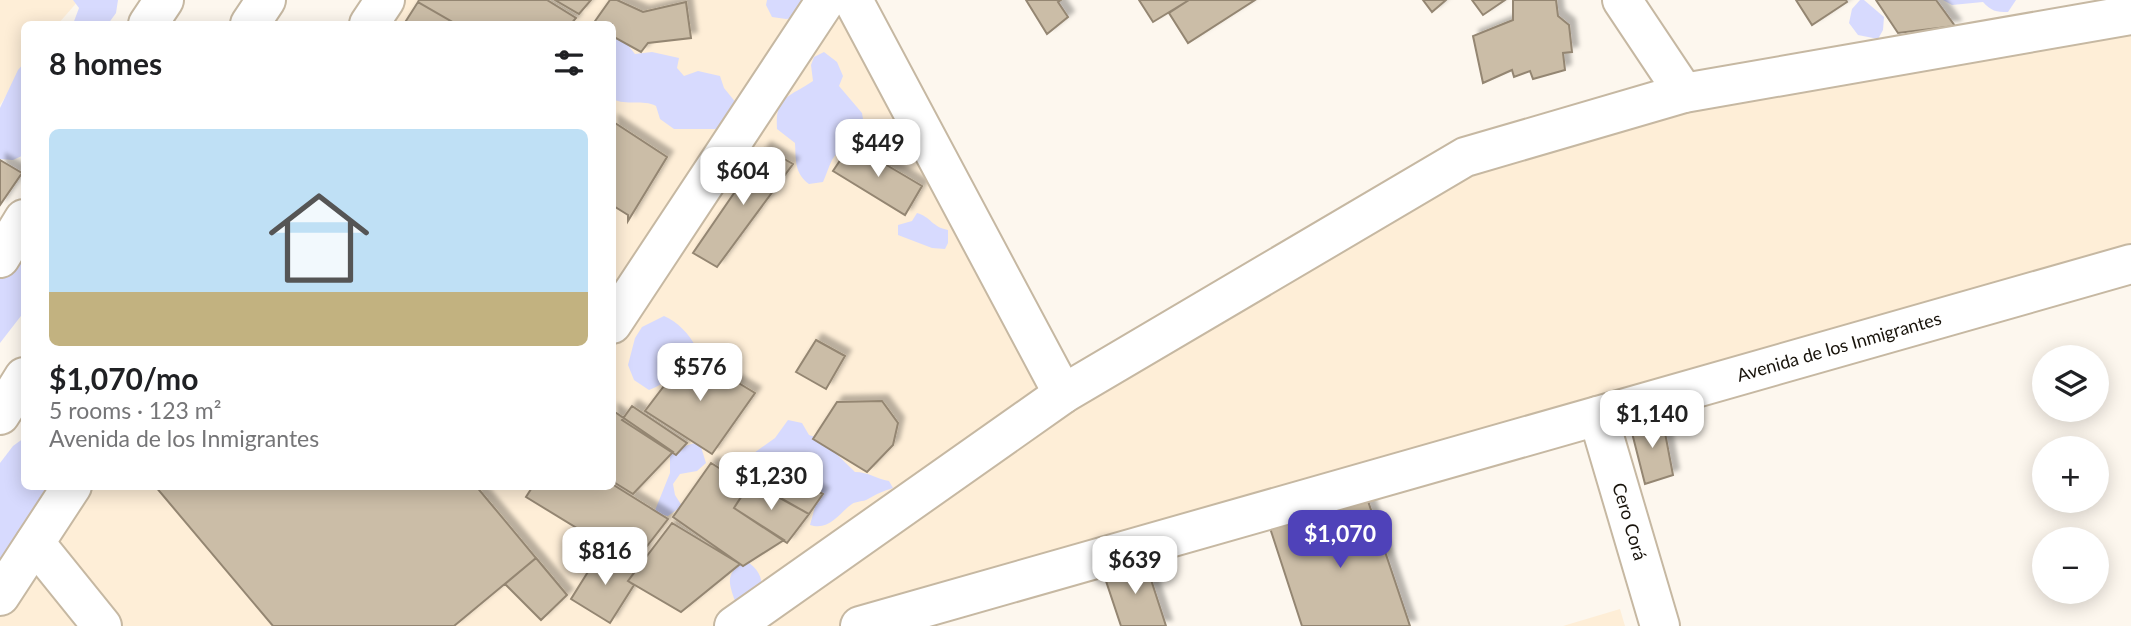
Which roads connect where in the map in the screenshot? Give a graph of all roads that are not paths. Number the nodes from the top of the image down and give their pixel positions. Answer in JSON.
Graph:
{"nodes":[{"id":1,"x":164,"y":0,"type":"edge"},
{"id":2,"x":266,"y":0,"type":"edge"},
{"id":3,"x":385,"y":0,"type":"edge"},
{"id":4,"x":826,"y":0,"type":"edge"},
{"id":5,"x":853,"y":0,"type":"edge"},
{"id":6,"x":1622,"y":0,"type":"edge"},
{"id":7,"x":2127,"y":0,"type":"edge"},
{"id":8,"x":2131,"y":6,"type":"edge"},
{"id":9,"x":2131,"y":15,"type":"edge"},
{"id":10,"x":150,"y":21,"type":"edge"},
{"id":11,"x":252,"y":21,"type":"edge"},
{"id":12,"x":371,"y":21,"type":"edge"},
{"id":13,"x":1684,"y":93,"type":"junction"},
{"id":14,"x":21,"y":224,"type":"edge"},
{"id":15,"x":0,"y":258,"type":"edge"},
{"id":16,"x":2131,"y":264,"type":"edge"},
{"id":17,"x":616,"y":318,"type":"edge"},
{"id":18,"x":21,"y":382,"type":"edge"},
{"id":19,"x":1063,"y":394,"type":"junction"},
{"id":20,"x":0,"y":415,"type":"edge"},
{"id":21,"x":1598,"y":416,"type":"junction"},
{"id":22,"x":69,"y":490,"type":"edge"},
{"id":23,"x":36,"y":543,"type":"junction"},
{"id":24,"x":0,"y":596,"type":"edge"},
{"id":25,"x":969,"y":611,"type":"edge"},
{"id":26,"x":102,"y":626,"type":"edge"},
{"id":27,"x":734,"y":626,"type":"edge"},
{"id":28,"x":860,"y":626,"type":"edge"},
{"id":29,"x":1660,"y":626,"type":"edge"}],
"edges":[{"from":1,"to":10,"type":"main road"},
{"from":2,"to":11,"type":"main road"},
{"from":3,"to":12,"type":"main road"},
{"from":4,"to":17,"type":"main road"},
{"from":5,"to":19,"type":"main road"},
{"from":6,"to":13,"type":"main road"},
{"from":7,"to":8,"type":"main road"},
{"from":9,"to":13,"type":"main road"},
{"from":13,"to":19,"type":"main road"},
{"from":14,"to":15,"type":"main road"},
{"from":16,"to":21,"type":"main road","name":"Avenida de los Inmigrantes"},
{"from":18,"to":20,"type":"main road"},
{"from":19,"to":27,"type":"main road"},
{"from":21,"to":25,"type":"main road","name":"Avenida de los Inmigrantes"},
{"from":21,"to":29,"type":"main road","name":"Cero Corá"},
{"from":22,"to":23,"type":"main road"},
{"from":23,"to":24,"type":"main road"},
{"from":23,"to":26,"type":"main road"},
{"from":25,"to":28,"type":"main road","name":"Avenida de los Inmigrantes"}]}
